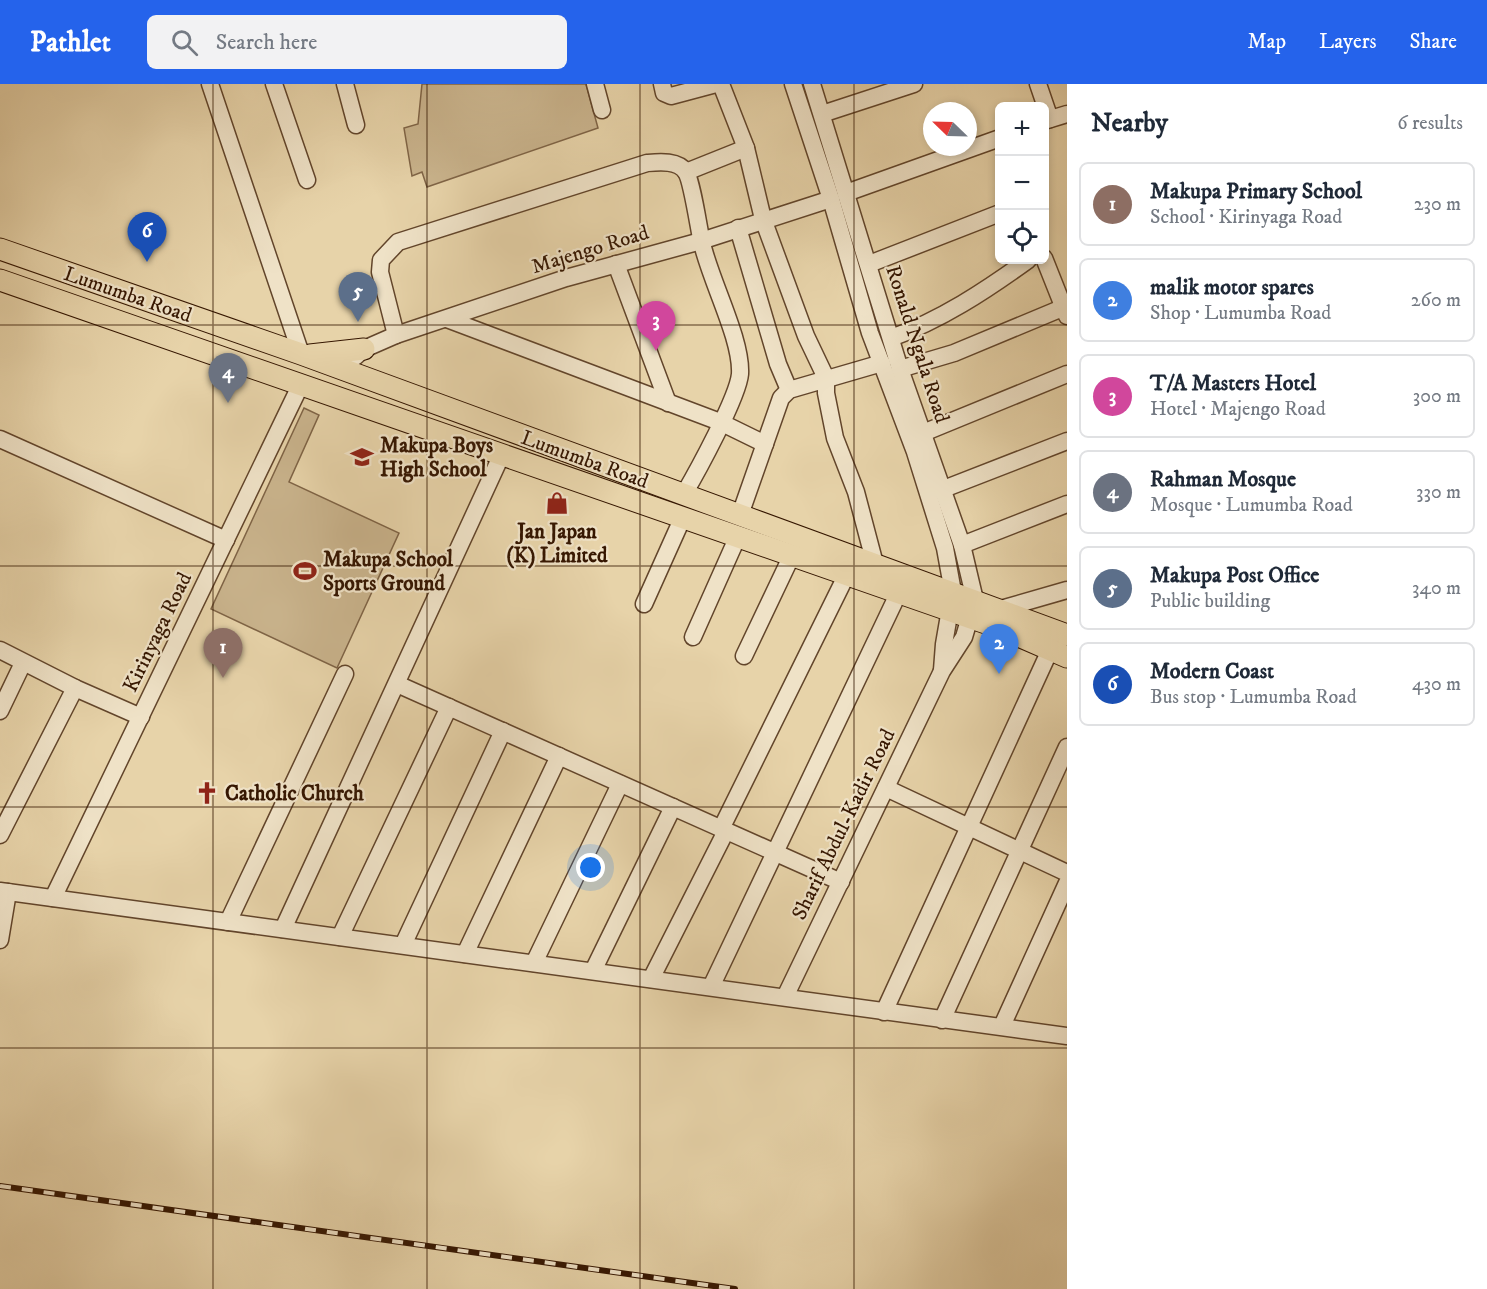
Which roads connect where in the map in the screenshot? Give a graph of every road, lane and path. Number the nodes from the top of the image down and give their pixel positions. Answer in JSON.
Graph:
{"nodes":[{"id":1,"x":210,"y":84,"type":"edge"},
{"id":2,"x":274,"y":84,"type":"edge"},
{"id":3,"x":345,"y":84,"type":"edge"},
{"id":4,"x":595,"y":84,"type":"edge"},
{"id":5,"x":662,"y":84,"type":"edge"},
{"id":6,"x":716,"y":84,"type":"edge"},
{"id":7,"x":721,"y":84,"type":"edge"},
{"id":8,"x":793,"y":84,"type":"edge"},
{"id":9,"x":812,"y":84,"type":"edge"},
{"id":10,"x":914,"y":84,"type":"edge"},
{"id":11,"x":1038,"y":84,"type":"edge"},
{"id":12,"x":1042,"y":102,"type":"edge"},
{"id":13,"x":602,"y":110,"type":"dead end"},
{"id":14,"x":822,"y":114,"type":"junction"},
{"id":15,"x":1067,"y":114,"type":"edge"},
{"id":16,"x":1049,"y":119,"type":"edge"},
{"id":17,"x":356,"y":125,"type":"dead end"},
{"id":18,"x":995,"y":139,"type":"edge"},
{"id":19,"x":746,"y":148,"type":"junction"},
{"id":20,"x":686,"y":172,"type":"junction"},
{"id":21,"x":307,"y":180,"type":"dead end"},
{"id":22,"x":839,"y":196,"type":"junction"},
{"id":23,"x":995,"y":215,"type":"edge"},
{"id":24,"x":763,"y":219,"type":"junction"},
{"id":25,"x":738,"y":228,"type":"junction"},
{"id":26,"x":701,"y":241,"type":"junction"},
{"id":27,"x":0,"y":249,"type":"edge"},
{"id":28,"x":616,"y":264,"type":"junction"},
{"id":29,"x":869,"y":264,"type":"junction"},
{"id":30,"x":1022,"y":264,"type":"edge"},
{"id":31,"x":1047,"y":264,"type":"edge"},
{"id":32,"x":0,"y":280,"type":"edge"},
{"id":33,"x":1066,"y":310,"type":"edge"},
{"id":34,"x":447,"y":319,"type":"junction"},
{"id":35,"x":290,"y":325,"type":"junction"},
{"id":36,"x":396,"y":335,"type":"junction"},
{"id":37,"x":891,"y":338,"type":"junction"},
{"id":38,"x":273,"y":345,"type":"junction"},
{"id":39,"x":364,"y":349,"type":"junction"},
{"id":40,"x":302,"y":355,"type":"junction"},
{"id":41,"x":882,"y":363,"type":"junction"},
{"id":42,"x":900,"y":369,"type":"junction"},
{"id":43,"x":341,"y":370,"type":"junction"},
{"id":44,"x":267,"y":372,"type":"junction"},
{"id":45,"x":1067,"y":374,"type":"edge"},
{"id":46,"x":826,"y":378,"type":"junction"},
{"id":47,"x":368,"y":380,"type":"junction"},
{"id":48,"x":301,"y":384,"type":"junction"},
{"id":49,"x":789,"y":390,"type":"junction"},
{"id":50,"x":330,"y":395,"type":"junction"},
{"id":51,"x":668,"y":403,"type":"junction"},
{"id":52,"x":720,"y":422,"type":"junction"},
{"id":53,"x":923,"y":433,"type":"junction"},
{"id":54,"x":0,"y":439,"type":"edge"},
{"id":55,"x":1067,"y":441,"type":"edge"},
{"id":56,"x":765,"y":444,"type":"junction"},
{"id":57,"x":502,"y":454,"type":"junction"},
{"id":58,"x":941,"y":490,"type":"junction"},
{"id":59,"x":684,"y":494,"type":"junction"},
{"id":60,"x":1067,"y":504,"type":"edge"},
{"id":61,"x":740,"y":515,"type":"junction"},
{"id":62,"x":683,"y":517,"type":"junction"},
{"id":63,"x":738,"y":536,"type":"junction"},
{"id":64,"x":226,"y":540,"type":"junction"},
{"id":65,"x":962,"y":544,"type":"junction"},
{"id":66,"x":792,"y":555,"type":"junction"},
{"id":67,"x":875,"y":564,"type":"junction"},
{"id":68,"x":847,"y":574,"type":"junction"},
{"id":69,"x":1067,"y":590,"type":"edge"},
{"id":70,"x":898,"y":592,"type":"junction"},
{"id":71,"x":951,"y":601,"type":"junction"},
{"id":72,"x":644,"y":604,"type":"dead end"},
{"id":73,"x":973,"y":609,"type":"junction"},
{"id":74,"x":1001,"y":609,"type":"junction"},
{"id":75,"x":1067,"y":635,"type":"edge"},
{"id":76,"x":693,"y":637,"type":"dead end"},
{"id":77,"x":0,"y":650,"type":"edge"},
{"id":78,"x":1058,"y":653,"type":"edge"},
{"id":79,"x":744,"y":657,"type":"dead end"},
{"id":80,"x":23,"y":663,"type":"junction"},
{"id":81,"x":942,"y":671,"type":"junction"},
{"id":82,"x":345,"y":674,"type":"dead end"},
{"id":83,"x":397,"y":684,"type":"junction"},
{"id":84,"x":75,"y":688,"type":"junction"},
{"id":85,"x":449,"y":707,"type":"junction"},
{"id":86,"x":0,"y":711,"type":"edge"},
{"id":87,"x":141,"y":717,"type":"junction"},
{"id":88,"x":503,"y":731,"type":"junction"},
{"id":89,"x":1067,"y":747,"type":"edge"},
{"id":90,"x":559,"y":756,"type":"junction"},
{"id":91,"x":620,"y":784,"type":"junction"},
{"id":92,"x":886,"y":788,"type":"junction"},
{"id":93,"x":673,"y":807,"type":"junction"},
{"id":94,"x":968,"y":827,"type":"junction"},
{"id":95,"x":723,"y":830,"type":"junction"},
{"id":96,"x":0,"y":835,"type":"edge"},
{"id":97,"x":1021,"y":851,"type":"junction"},
{"id":98,"x":776,"y":853,"type":"junction"},
{"id":99,"x":1067,"y":873,"type":"edge"},
{"id":100,"x":841,"y":882,"type":"junction"},
{"id":101,"x":1067,"y":883,"type":"edge"},
{"id":102,"x":4,"y":892,"type":"edge"},
{"id":103,"x":53,"y":898,"type":"junction"},
{"id":104,"x":228,"y":922,"type":"junction"},
{"id":105,"x":283,"y":929,"type":"junction"},
{"id":106,"x":340,"y":937,"type":"junction"},
{"id":107,"x":0,"y":940,"type":"edge"},
{"id":108,"x":403,"y":945,"type":"junction"},
{"id":109,"x":465,"y":954,"type":"junction"},
{"id":110,"x":534,"y":963,"type":"junction"},
{"id":111,"x":593,"y":971,"type":"junction"},
{"id":112,"x":651,"y":979,"type":"junction"},
{"id":113,"x":711,"y":987,"type":"junction"},
{"id":114,"x":785,"y":997,"type":"junction"},
{"id":115,"x":884,"y":1012,"type":"junction"},
{"id":116,"x":942,"y":1020,"type":"junction"},
{"id":117,"x":1002,"y":1026,"type":"junction"},
{"id":118,"x":1067,"y":1036,"type":"edge"}],
"edges":[{"from":1,"to":35,"type":"street"},
{"from":2,"to":21,"type":"street"},
{"from":3,"to":17,"type":"street"},
{"from":4,"to":13,"type":"street"},
{"from":5,"to":6,"type":"street"},
{"from":7,"to":19,"type":"street"},
{"from":8,"to":22,"type":"street","name":"Ronald Ngala Road"},
{"from":9,"to":14,"type":"street","name":"Ronald Ngala Road"},
{"from":10,"to":14,"type":"street"},
{"from":11,"to":12,"type":"street"},
{"from":14,"to":22,"type":"street","name":"Ronald Ngala Road"},
{"from":15,"to":16,"type":"street"},
{"from":18,"to":22,"type":"street","name":"Majengo Road"},
{"from":19,"to":20,"type":"street"},
{"from":19,"to":24,"type":"street"},
{"from":20,"to":26,"type":"street"},
{"from":20,"to":36,"type":"street"},
{"from":22,"to":24,"type":"street","name":"Majengo Road"},
{"from":22,"to":29,"type":"street","name":"Ronald Ngala Road"},
{"from":22,"to":41,"type":"street","name":"Ronald Ngala Road"},
{"from":23,"to":29,"type":"street"},
{"from":24,"to":25,"type":"street","name":"Majengo Road"},
{"from":24,"to":46,"type":"street"},
{"from":25,"to":26,"type":"street","name":"Majengo Road"},
{"from":25,"to":49,"type":"street"},
{"from":26,"to":28,"type":"street","name":"Majengo Road"},
{"from":26,"to":52,"type":"street"},
{"from":27,"to":38,"type":"main road","name":"Lumumba Road"},
{"from":28,"to":34,"type":"street","name":"Majengo Road"},
{"from":28,"to":51,"type":"street"},
{"from":29,"to":37,"type":"street","name":"Ronald Ngala Road"},
{"from":30,"to":37,"type":"street"},
{"from":31,"to":33,"type":"street"},
{"from":32,"to":44,"type":"main road","name":"Lumumba Road"},
{"from":33,"to":42,"type":"street"},
{"from":34,"to":36,"type":"street","name":"Majengo Road"},
{"from":34,"to":51,"type":"street"},
{"from":35,"to":38,"type":"street"},
{"from":35,"to":40,"type":"street"},
{"from":36,"to":39,"type":"street","name":"Majengo Road"},
{"from":37,"to":42,"type":"street","name":"Ronald Ngala Road"},
{"from":38,"to":40,"type":"main road","name":"Lumumba Road"},
{"from":38,"to":44,"type":"main road"},
{"from":39,"to":40,"type":"main road"},
{"from":39,"to":43,"type":"street","name":"Majengo Road"},
{"from":39,"to":47,"type":"street"},
{"from":40,"to":43,"type":"main road","name":"Lumumba Road"},
{"from":41,"to":46,"type":"street"},
{"from":41,"to":71,"type":"street","name":"Ronald Ngala Road"},
{"from":42,"to":53,"type":"street","name":"Ronald Ngala Road"},
{"from":43,"to":47,"type":"main road","name":"Lumumba Road"},
{"from":43,"to":50,"type":"main road"},
{"from":44,"to":48,"type":"main road","name":"Lumumba Road"},
{"from":45,"to":53,"type":"street"},
{"from":46,"to":49,"type":"street"},
{"from":46,"to":67,"type":"street"},
{"from":47,"to":59,"type":"main road","name":"Lumumba Road"},
{"from":48,"to":50,"type":"main road","name":"Lumumba Road"},
{"from":48,"to":64,"type":"street","name":"Kirinyaga Road"},
{"from":49,"to":56,"type":"street"},
{"from":50,"to":57,"type":"main road","name":"Lumumba Road"},
{"from":51,"to":52,"type":"street"},
{"from":52,"to":56,"type":"street"},
{"from":52,"to":59,"type":"street"},
{"from":53,"to":58,"type":"street","name":"Ronald Ngala Road"},
{"from":54,"to":64,"type":"street"},
{"from":55,"to":58,"type":"street"},
{"from":56,"to":61,"type":"street"},
{"from":57,"to":62,"type":"main road","name":"Lumumba Road"},
{"from":57,"to":83,"type":"street"},
{"from":58,"to":65,"type":"street","name":"Ronald Ngala Road"},
{"from":59,"to":61,"type":"main road","name":"Lumumba Road"},
{"from":60,"to":65,"type":"street"},
{"from":61,"to":67,"type":"main road","name":"Lumumba Road"},
{"from":62,"to":63,"type":"main road","name":"Lumumba Road"},
{"from":62,"to":72,"type":"street"},
{"from":63,"to":66,"type":"main road","name":"Lumumba Road"},
{"from":63,"to":76,"type":"street"},
{"from":64,"to":87,"type":"street","name":"Kirinyaga Road"},
{"from":65,"to":73,"type":"street","name":"Ronald Ngala Road"},
{"from":66,"to":68,"type":"main road","name":"Lumumba Road"},
{"from":66,"to":79,"type":"street"},
{"from":67,"to":71,"type":"main road","name":"Lumumba Road"},
{"from":68,"to":70,"type":"main road","name":"Lumumba Road"},
{"from":68,"to":95,"type":"street"},
{"from":69,"to":74,"type":"street"},
{"from":70,"to":71,"type":"main road","name":"Lumumba Road"},
{"from":70,"to":98,"type":"street"},
{"from":71,"to":73,"type":"main road","name":"Lumumba Road"},
{"from":71,"to":81,"type":"street","name":"Sharif Abdul-Kadir Road"},
{"from":73,"to":74,"type":"main road","name":"Lumumba Road"},
{"from":73,"to":78,"type":"main road","name":"Lumumba Road"},
{"from":73,"to":81,"type":"street","name":"Sharif Abdul-Kadir Road"},
{"from":74,"to":75,"type":"main road","name":"Lumumba Road"},
{"from":77,"to":80,"type":"street"},
{"from":78,"to":94,"type":"street"},
{"from":80,"to":84,"type":"street"},
{"from":80,"to":86,"type":"street"},
{"from":81,"to":92,"type":"street","name":"Sharif Abdul-Kadir Road"},
{"from":82,"to":104,"type":"street"},
{"from":83,"to":85,"type":"street"},
{"from":83,"to":105,"type":"street"},
{"from":84,"to":87,"type":"street"},
{"from":84,"to":96,"type":"street"},
{"from":85,"to":88,"type":"street"},
{"from":85,"to":106,"type":"street"},
{"from":87,"to":103,"type":"street","name":"Kirinyaga Road"},
{"from":88,"to":90,"type":"street"},
{"from":88,"to":108,"type":"street"},
{"from":89,"to":97,"type":"street"},
{"from":90,"to":91,"type":"street"},
{"from":90,"to":109,"type":"street"},
{"from":91,"to":93,"type":"street"},
{"from":91,"to":110,"type":"street"},
{"from":92,"to":94,"type":"street"},
{"from":92,"to":100,"type":"street","name":"Sharif Abdul-Kadir Road"},
{"from":93,"to":95,"type":"street"},
{"from":93,"to":111,"type":"street"},
{"from":94,"to":97,"type":"street"},
{"from":94,"to":115,"type":"street"},
{"from":95,"to":98,"type":"street"},
{"from":95,"to":112,"type":"street"},
{"from":97,"to":99,"type":"street"},
{"from":97,"to":116,"type":"street"},
{"from":98,"to":100,"type":"street"},
{"from":98,"to":113,"type":"street"},
{"from":100,"to":114,"type":"street","name":"Sharif Abdul-Kadir Road"},
{"from":101,"to":117,"type":"street"},
{"from":102,"to":103,"type":"street"},
{"from":102,"to":107,"type":"street"},
{"from":103,"to":104,"type":"street"},
{"from":104,"to":105,"type":"street"},
{"from":105,"to":106,"type":"street"},
{"from":106,"to":108,"type":"street"},
{"from":108,"to":109,"type":"street"},
{"from":109,"to":110,"type":"street"},
{"from":110,"to":111,"type":"street"},
{"from":111,"to":112,"type":"street"},
{"from":112,"to":113,"type":"street"},
{"from":113,"to":114,"type":"street"},
{"from":114,"to":115,"type":"street"},
{"from":115,"to":116,"type":"street"},
{"from":116,"to":117,"type":"street"},
{"from":117,"to":118,"type":"street"}]}
